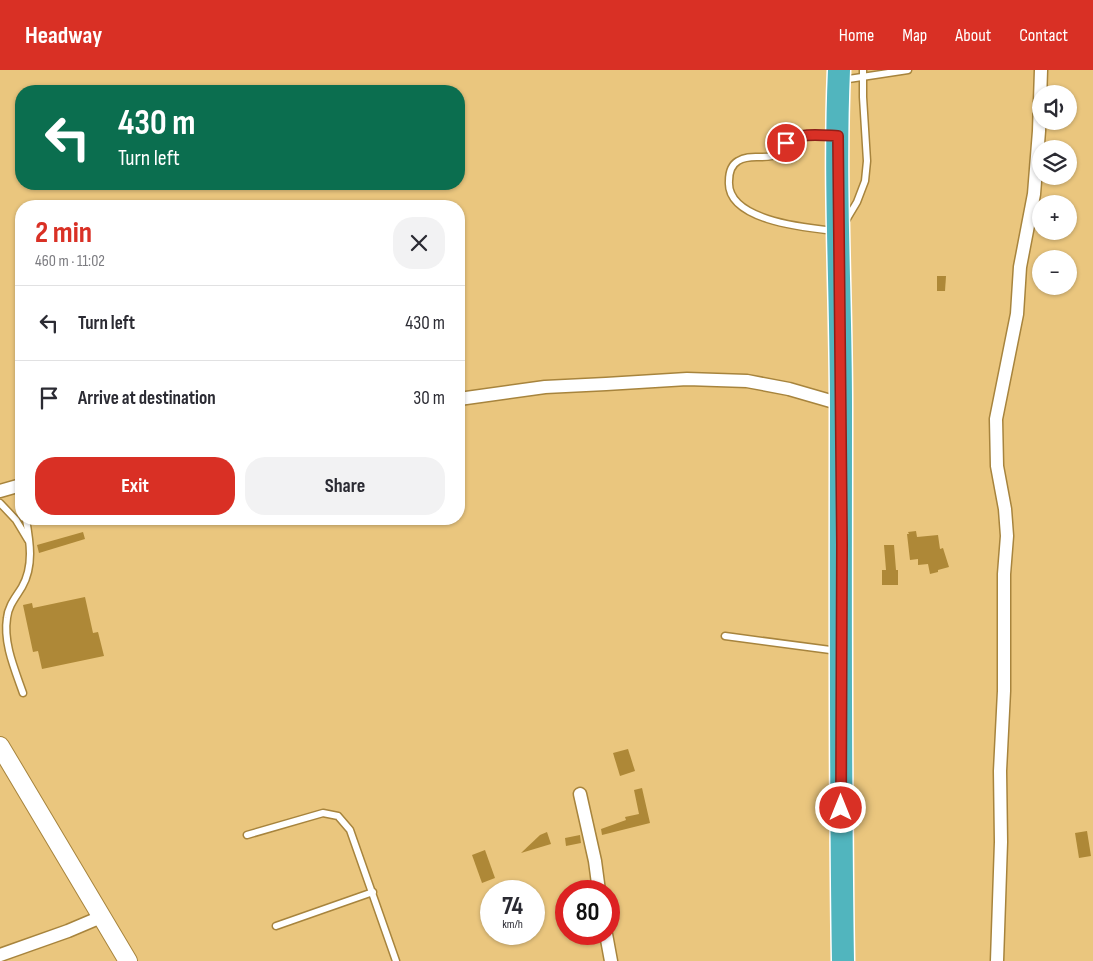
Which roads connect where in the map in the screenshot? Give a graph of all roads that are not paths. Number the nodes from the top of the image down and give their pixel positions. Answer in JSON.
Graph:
{"nodes":[{"id":1,"x":863,"y":70,"type":"edge"},
{"id":2,"x":908,"y":70,"type":"edge"},
{"id":3,"x":1041,"y":70,"type":"edge"},
{"id":4,"x":839,"y":75,"type":"edge"},
{"id":5,"x":863,"y":78,"type":"junction"},
{"id":6,"x":838,"y":136,"type":"junction"},
{"id":7,"x":838,"y":232,"type":"junction"},
{"id":8,"x":465,"y":398,"type":"edge"},
{"id":9,"x":841,"y":404,"type":"junction"},
{"id":10,"x":15,"y":488,"type":"edge"},
{"id":11,"x":0,"y":491,"type":"edge"},
{"id":12,"x":0,"y":503,"type":"edge"},
{"id":13,"x":15,"y":519,"type":"edge"},
{"id":14,"x":19,"y":525,"type":"edge"},
{"id":15,"x":27,"y":525,"type":"edge"},
{"id":16,"x":29,"y":542,"type":"junction"},
{"id":17,"x":724,"y":636,"type":"dead end"},
{"id":18,"x":842,"y":651,"type":"junction"},
{"id":19,"x":23,"y":693,"type":"dead end"},
{"id":20,"x":0,"y":746,"type":"edge"},
{"id":21,"x":580,"y":794,"type":"dead end"},
{"id":22,"x":247,"y":835,"type":"dead end"},
{"id":23,"x":598,"y":880,"type":"edge"},
{"id":24,"x":372,"y":892,"type":"junction"},
{"id":25,"x":101,"y":917,"type":"junction"},
{"id":26,"x":276,"y":926,"type":"dead end"},
{"id":27,"x":608,"y":945,"type":"edge"},
{"id":28,"x":0,"y":955,"type":"edge"},
{"id":29,"x":128,"y":961,"type":"edge"},
{"id":30,"x":396,"y":961,"type":"edge"},
{"id":31,"x":611,"y":961,"type":"edge"},
{"id":32,"x":843,"y":961,"type":"edge"},
{"id":33,"x":997,"y":961,"type":"edge"}],
"edges":[{"from":1,"to":5,"type":"lane"},
{"from":2,"to":5,"type":"lane"},
{"from":3,"to":33,"type":"street"},
{"from":4,"to":5,"type":"lane"},
{"from":4,"to":6,"type":"highway"},
{"from":5,"to":7,"type":"lane"},
{"from":6,"to":7,"type":"highway"},
{"from":6,"to":7,"type":"lane"},
{"from":7,"to":9,"type":"highway"},
{"from":8,"to":9,"type":"street"},
{"from":9,"to":18,"type":"highway"},
{"from":10,"to":11,"type":"street"},
{"from":12,"to":13,"type":"lane"},
{"from":14,"to":16,"type":"lane"},
{"from":15,"to":16,"type":"lane"},
{"from":16,"to":19,"type":"lane"},
{"from":17,"to":18,"type":"lane"},
{"from":18,"to":32,"type":"highway"},
{"from":20,"to":25,"type":"street"},
{"from":21,"to":23,"type":"street"},
{"from":22,"to":24,"type":"lane"},
{"from":24,"to":26,"type":"lane"},
{"from":24,"to":30,"type":"lane"},
{"from":25,"to":28,"type":"street"},
{"from":25,"to":29,"type":"street"},
{"from":27,"to":31,"type":"street"}]}
